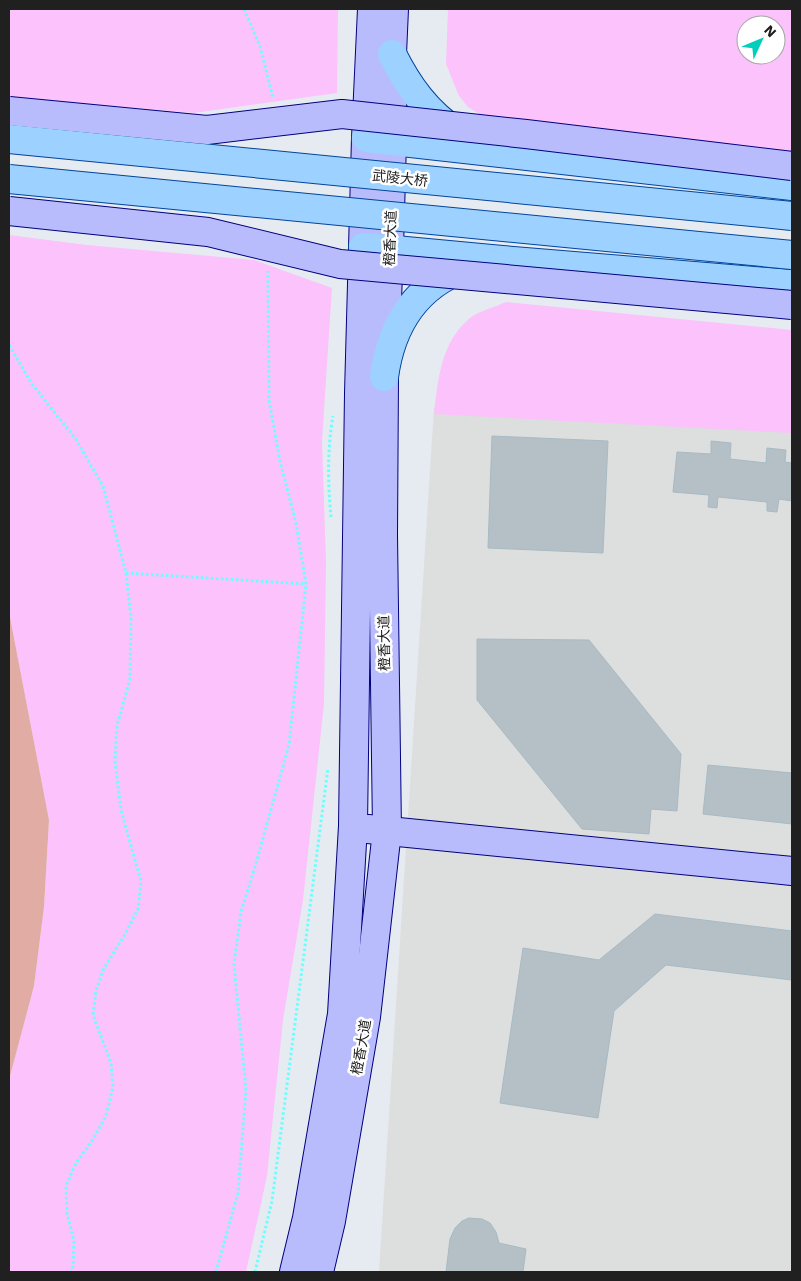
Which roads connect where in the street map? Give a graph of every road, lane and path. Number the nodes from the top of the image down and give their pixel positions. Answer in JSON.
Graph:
{"nodes":[{"id":1,"x":244,"y":9,"type":"edge"},
{"id":2,"x":372,"y":9,"type":"edge"},
{"id":3,"x":394,"y":9,"type":"edge"},
{"id":4,"x":392,"y":54,"type":"junction"},
{"id":5,"x":274,"y":103,"type":"dead end"},
{"id":6,"x":9,"y":111,"type":"edge"},
{"id":7,"x":366,"y":138,"type":"junction"},
{"id":8,"x":9,"y":139,"type":"edge"},
{"id":9,"x":392,"y":140,"type":"junction"},
{"id":10,"x":508,"y":154,"type":"junction"},
{"id":11,"x":792,"y":166,"type":"edge"},
{"id":12,"x":9,"y":179,"type":"edge"},
{"id":13,"x":792,"y":186,"type":"edge"},
{"id":14,"x":9,"y":211,"type":"edge"},
{"id":15,"x":792,"y":216,"type":"edge"},
{"id":16,"x":376,"y":248,"type":"junction"},
{"id":17,"x":792,"y":255,"type":"edge"},
{"id":18,"x":502,"y":260,"type":"junction"},
{"id":19,"x":268,"y":269,"type":"dead end"},
{"id":20,"x":792,"y":284,"type":"edge"},
{"id":21,"x":792,"y":305,"type":"edge"},
{"id":22,"x":9,"y":345,"type":"edge"},
{"id":23,"x":384,"y":377,"type":"junction"},
{"id":24,"x":335,"y":407,"type":"dead end"},
{"id":25,"x":331,"y":518,"type":"dead end"},
{"id":26,"x":126,"y":573,"type":"junction"},
{"id":27,"x":306,"y":584,"type":"junction"},
{"id":28,"x":328,"y":759,"type":"dead end"},
{"id":29,"x":354,"y":826,"type":"junction"},
{"id":30,"x":386,"y":831,"type":"junction"},
{"id":31,"x":792,"y":871,"type":"edge"},
{"id":32,"x":71,"y":1272,"type":"edge"},
{"id":33,"x":216,"y":1272,"type":"edge"},
{"id":34,"x":255,"y":1272,"type":"edge"},
{"id":35,"x":294,"y":1272,"type":"edge"},
{"id":36,"x":319,"y":1272,"type":"edge"}],
"edges":[{"from":1,"to":5,"type":"path"},
{"from":2,"to":7,"type":"main road","name":"橙香大道"},
{"from":3,"to":4,"type":"main road","name":"橙香大道"},
{"from":4,"to":9,"type":"main road","name":"橙香大道"},
{"from":4,"to":10,"type":"main road"},
{"from":6,"to":11,"type":"main road","bridge":true},
{"from":7,"to":9,"type":"main road"},
{"from":7,"to":16,"type":"main road","name":"橙香大道"},
{"from":8,"to":15,"type":"main road","name":"武陵大桥","bridge":true},
{"from":9,"to":10,"type":"main road"},
{"from":9,"to":16,"type":"main road","name":"橙香大道"},
{"from":10,"to":13,"type":"main road"},
{"from":12,"to":17,"type":"main road","bridge":true},
{"from":14,"to":21,"type":"main road","bridge":true},
{"from":16,"to":18,"type":"main road"},
{"from":16,"to":23,"type":"main road","name":"橙香大道"},
{"from":16,"to":29,"type":"main road","name":"橙香大道"},
{"from":18,"to":20,"type":"main road"},
{"from":18,"to":23,"type":"main road"},
{"from":19,"to":27,"type":"path"},
{"from":22,"to":26,"type":"path"},
{"from":23,"to":30,"type":"main road","name":"橙香大道"},
{"from":24,"to":25,"type":"path"},
{"from":26,"to":27,"type":"path"},
{"from":26,"to":32,"type":"path"},
{"from":27,"to":33,"type":"path"},
{"from":28,"to":34,"type":"path"},
{"from":29,"to":30,"type":"main road"},
{"from":29,"to":35,"type":"main road","name":"橙香大道"},
{"from":30,"to":31,"type":"main road"},
{"from":30,"to":36,"type":"main road","name":"橙香大道"}]}
